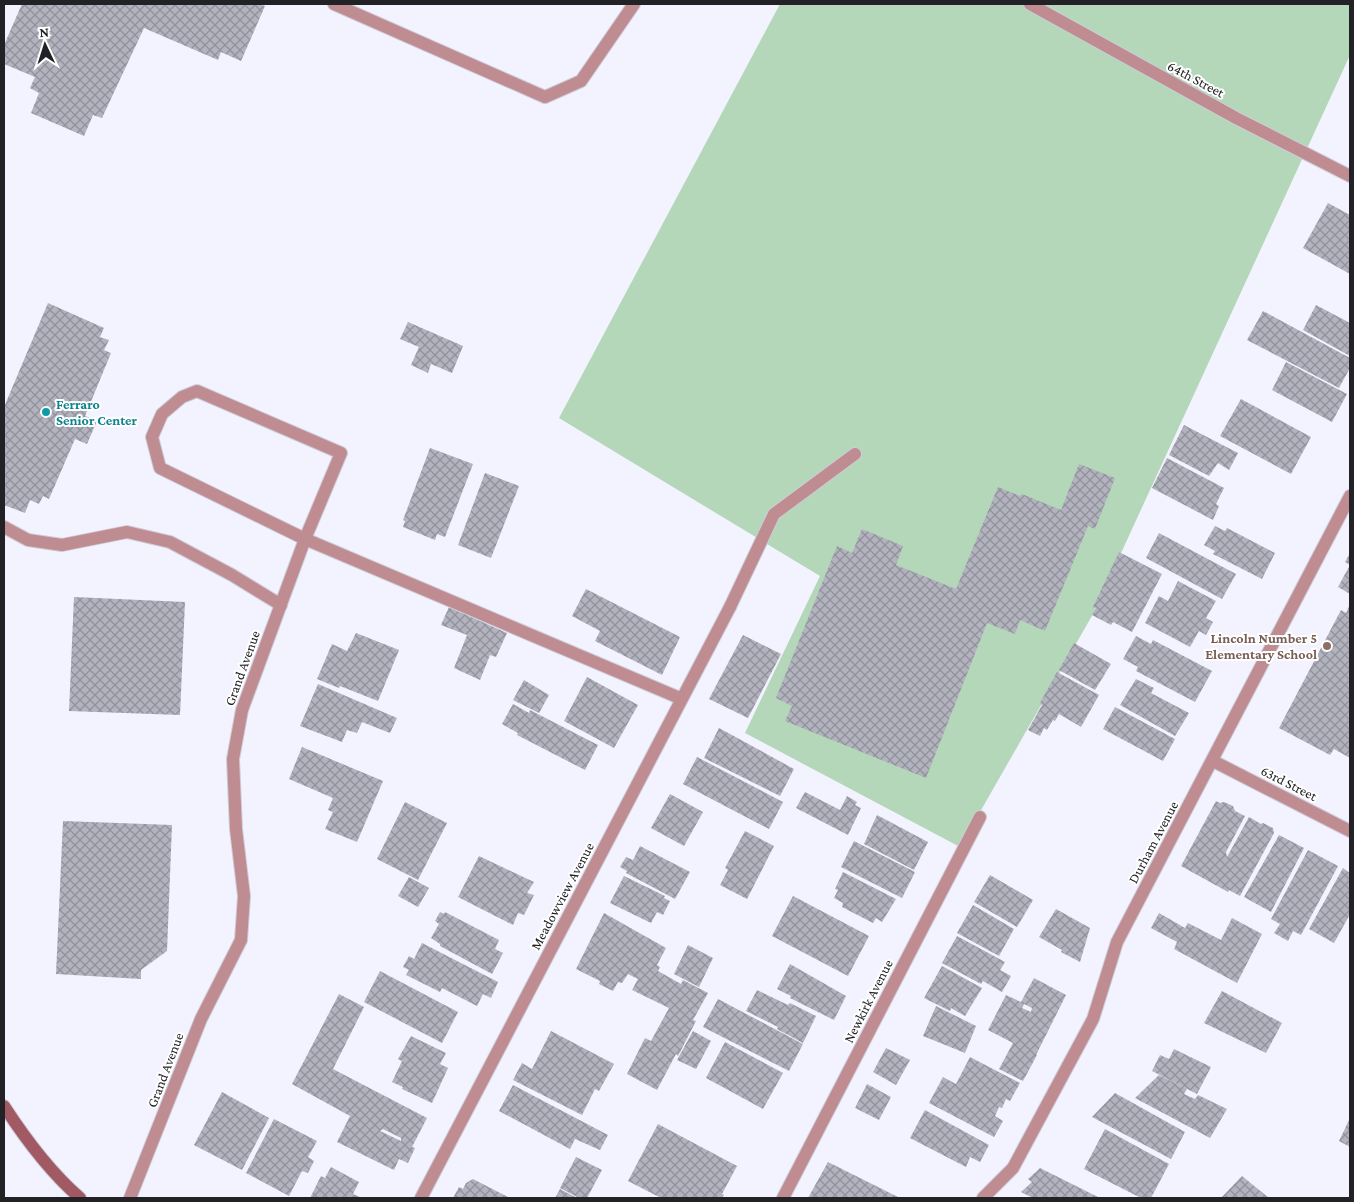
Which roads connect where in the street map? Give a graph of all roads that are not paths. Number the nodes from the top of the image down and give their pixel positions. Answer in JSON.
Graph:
{"nodes":[{"id":1,"x":334,"y":4,"type":"edge"},
{"id":2,"x":634,"y":4,"type":"edge"},
{"id":3,"x":1030,"y":4,"type":"edge"},
{"id":4,"x":1350,"y":176,"type":"edge"},
{"id":5,"x":854,"y":454,"type":"dead end"},
{"id":6,"x":1350,"y":496,"type":"edge"},
{"id":7,"x":4,"y":527,"type":"edge"},
{"id":8,"x":305,"y":539,"type":"junction"},
{"id":9,"x":281,"y":605,"type":"junction"},
{"id":10,"x":682,"y":699,"type":"junction"},
{"id":11,"x":1213,"y":761,"type":"junction"},
{"id":12,"x":980,"y":818,"type":"dead end"},
{"id":13,"x":1350,"y":831,"type":"edge"},
{"id":14,"x":4,"y":1106,"type":"edge"},
{"id":15,"x":80,"y":1198,"type":"edge"},
{"id":16,"x":130,"y":1198,"type":"edge"},
{"id":17,"x":421,"y":1198,"type":"edge"},
{"id":18,"x":782,"y":1198,"type":"edge"},
{"id":19,"x":983,"y":1198,"type":"edge"}],
"edges":[{"from":1,"to":2,"type":"street"},
{"from":3,"to":4,"type":"street","name":"64th Street"},
{"from":5,"to":10,"type":"street","name":"Meadowview Avenue"},
{"from":6,"to":11,"type":"street","name":"Durham Avenue"},
{"from":7,"to":9,"type":"street"},
{"from":8,"to":8,"type":"street"},
{"from":8,"to":9,"type":"street","name":"Grand Avenue"},
{"from":8,"to":10,"type":"street"},
{"from":9,"to":16,"type":"street","name":"Grand Avenue"},
{"from":10,"to":17,"type":"street","name":"Meadowview Avenue"},
{"from":11,"to":13,"type":"street","name":"63rd Street"},
{"from":11,"to":19,"type":"street","name":"Durham Avenue"},
{"from":12,"to":18,"type":"street","name":"Newkirk Avenue"},
{"from":14,"to":15,"type":"street"}]}
